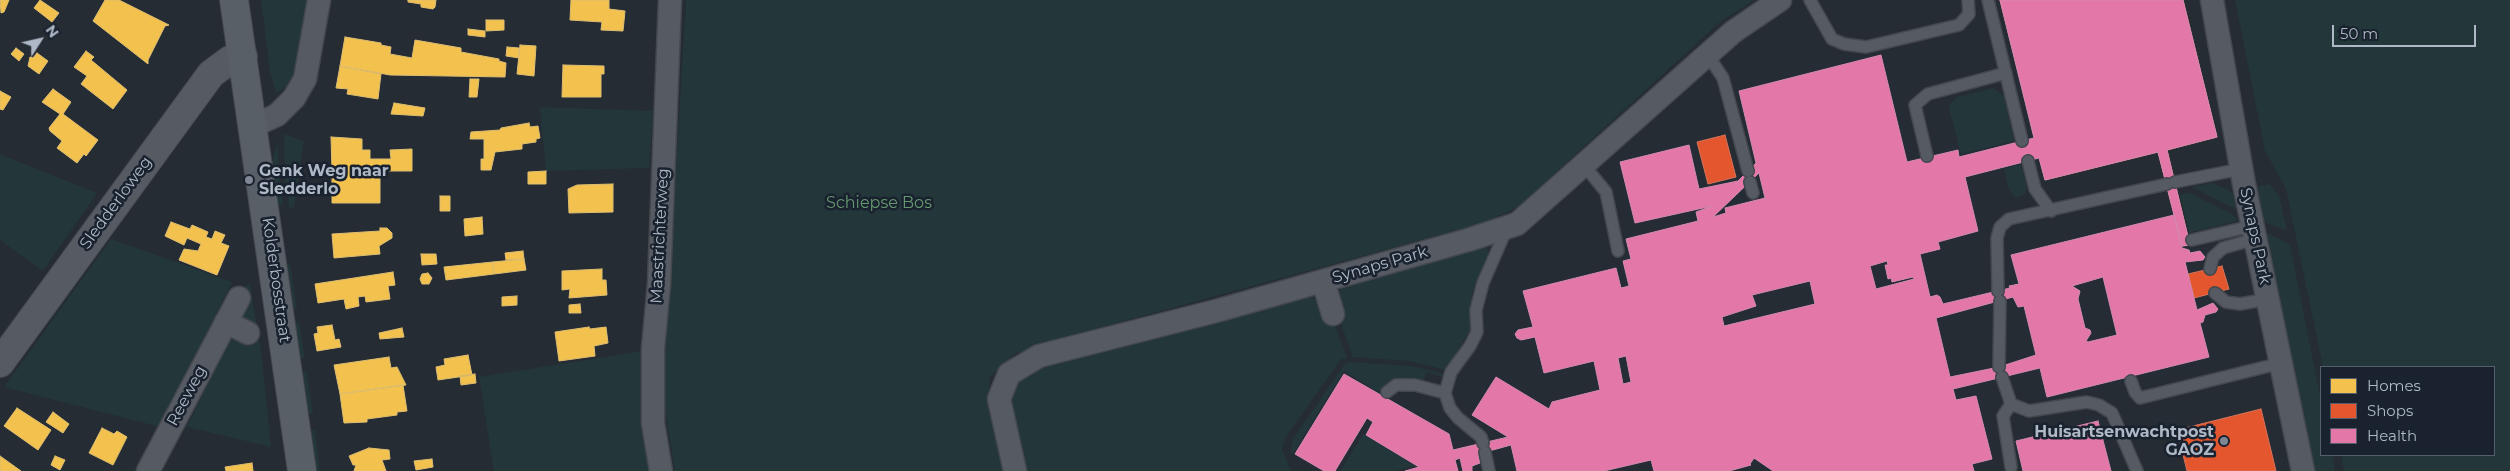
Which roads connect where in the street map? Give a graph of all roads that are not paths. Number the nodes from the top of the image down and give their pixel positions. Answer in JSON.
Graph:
{"nodes":[{"id":1,"x":234,"y":0,"type":"edge"},
{"id":2,"x":319,"y":0,"type":"edge"},
{"id":3,"x":670,"y":0,"type":"edge"},
{"id":4,"x":1780,"y":0,"type":"edge"},
{"id":5,"x":1810,"y":0,"type":"edge"},
{"id":6,"x":1968,"y":0,"type":"edge"},
{"id":7,"x":1988,"y":0,"type":"edge"},
{"id":8,"x":2212,"y":0,"type":"edge"},
{"id":9,"x":1707,"y":54,"type":"junction"},
{"id":10,"x":243,"y":56,"type":"junction"},
{"id":11,"x":2006,"y":73,"type":"junction"},
{"id":12,"x":253,"y":126,"type":"junction"},
{"id":13,"x":2022,"y":141,"type":"dead end"},
{"id":14,"x":1927,"y":156,"type":"dead end"},
{"id":15,"x":2028,"y":161,"type":"dead end"},
{"id":16,"x":1583,"y":164,"type":"junction"},
{"id":17,"x":2241,"y":169,"type":"junction"},
{"id":18,"x":1750,"y":182,"type":"dead end"},
{"id":19,"x":2051,"y":211,"type":"junction"},
{"id":20,"x":1507,"y":228,"type":"junction"},
{"id":21,"x":2254,"y":232,"type":"junction"},
{"id":22,"x":2192,"y":240,"type":"dead end"},
{"id":23,"x":1618,"y":251,"type":"dead end"},
{"id":24,"x":2210,"y":269,"type":"dead end"},
{"id":25,"x":1323,"y":282,"type":"junction"},
{"id":26,"x":2215,"y":293,"type":"dead end"},
{"id":27,"x":239,"y":298,"type":"dead end"},
{"id":28,"x":2268,"y":299,"type":"junction"},
{"id":29,"x":1333,"y":314,"type":"dead end"},
{"id":30,"x":226,"y":322,"type":"junction"},
{"id":31,"x":248,"y":333,"type":"dead end"},
{"id":32,"x":0,"y":363,"type":"edge"},
{"id":33,"x":2281,"y":363,"type":"junction"},
{"id":34,"x":2131,"y":380,"type":"dead end"},
{"id":35,"x":1387,"y":392,"type":"dead end"},
{"id":36,"x":1445,"y":393,"type":"junction"},
{"id":37,"x":2011,"y":404,"type":"junction"},
{"id":38,"x":2011,"y":467,"type":"dead end"},
{"id":39,"x":148,"y":471,"type":"edge"},
{"id":40,"x":302,"y":471,"type":"edge"},
{"id":41,"x":661,"y":471,"type":"edge"},
{"id":42,"x":1015,"y":471,"type":"edge"},
{"id":43,"x":1488,"y":471,"type":"edge"},
{"id":44,"x":2137,"y":471,"type":"edge"},
{"id":45,"x":2303,"y":471,"type":"edge"}],
"edges":[{"from":1,"to":10,"type":"main road","name":"Kolderbosstraat"},
{"from":2,"to":12,"type":"street"},
{"from":3,"to":41,"type":"street","name":"Maastrichterweg"},
{"from":4,"to":9,"type":"street","name":"Synaps Park"},
{"from":5,"to":6,"type":"lane"},
{"from":7,"to":11,"type":"lane"},
{"from":8,"to":17,"type":"street","name":"Synaps Park"},
{"from":9,"to":16,"type":"street","name":"Synaps Park"},
{"from":9,"to":18,"type":"lane"},
{"from":10,"to":12,"type":"main road","name":"Kolderbosstraat"},
{"from":10,"to":32,"type":"street","name":"Sledderloweg"},
{"from":11,"to":13,"type":"lane"},
{"from":11,"to":14,"type":"lane"},
{"from":12,"to":40,"type":"main road","name":"Kolderbosstraat"},
{"from":15,"to":19,"type":"lane"},
{"from":16,"to":20,"type":"street","name":"Synaps Park"},
{"from":16,"to":23,"type":"lane"},
{"from":17,"to":19,"type":"lane"},
{"from":17,"to":21,"type":"street","name":"Synaps Park"},
{"from":19,"to":37,"type":"lane"},
{"from":20,"to":25,"type":"street","name":"Synaps Park"},
{"from":20,"to":36,"type":"lane"},
{"from":21,"to":22,"type":"lane"},
{"from":21,"to":24,"type":"lane"},
{"from":21,"to":28,"type":"street","name":"Synaps Park"},
{"from":25,"to":29,"type":"street"},
{"from":25,"to":42,"type":"street","name":"Synaps Park"},
{"from":26,"to":28,"type":"lane"},
{"from":27,"to":30,"type":"street","name":"Reeweg"},
{"from":28,"to":33,"type":"street","name":"Synaps Park"},
{"from":30,"to":31,"type":"street"},
{"from":30,"to":39,"type":"street","name":"Reeweg"},
{"from":33,"to":34,"type":"lane"},
{"from":33,"to":45,"type":"street","name":"Synaps Park"},
{"from":35,"to":36,"type":"lane"},
{"from":36,"to":43,"type":"lane"},
{"from":37,"to":38,"type":"lane"},
{"from":37,"to":44,"type":"lane"}]}
